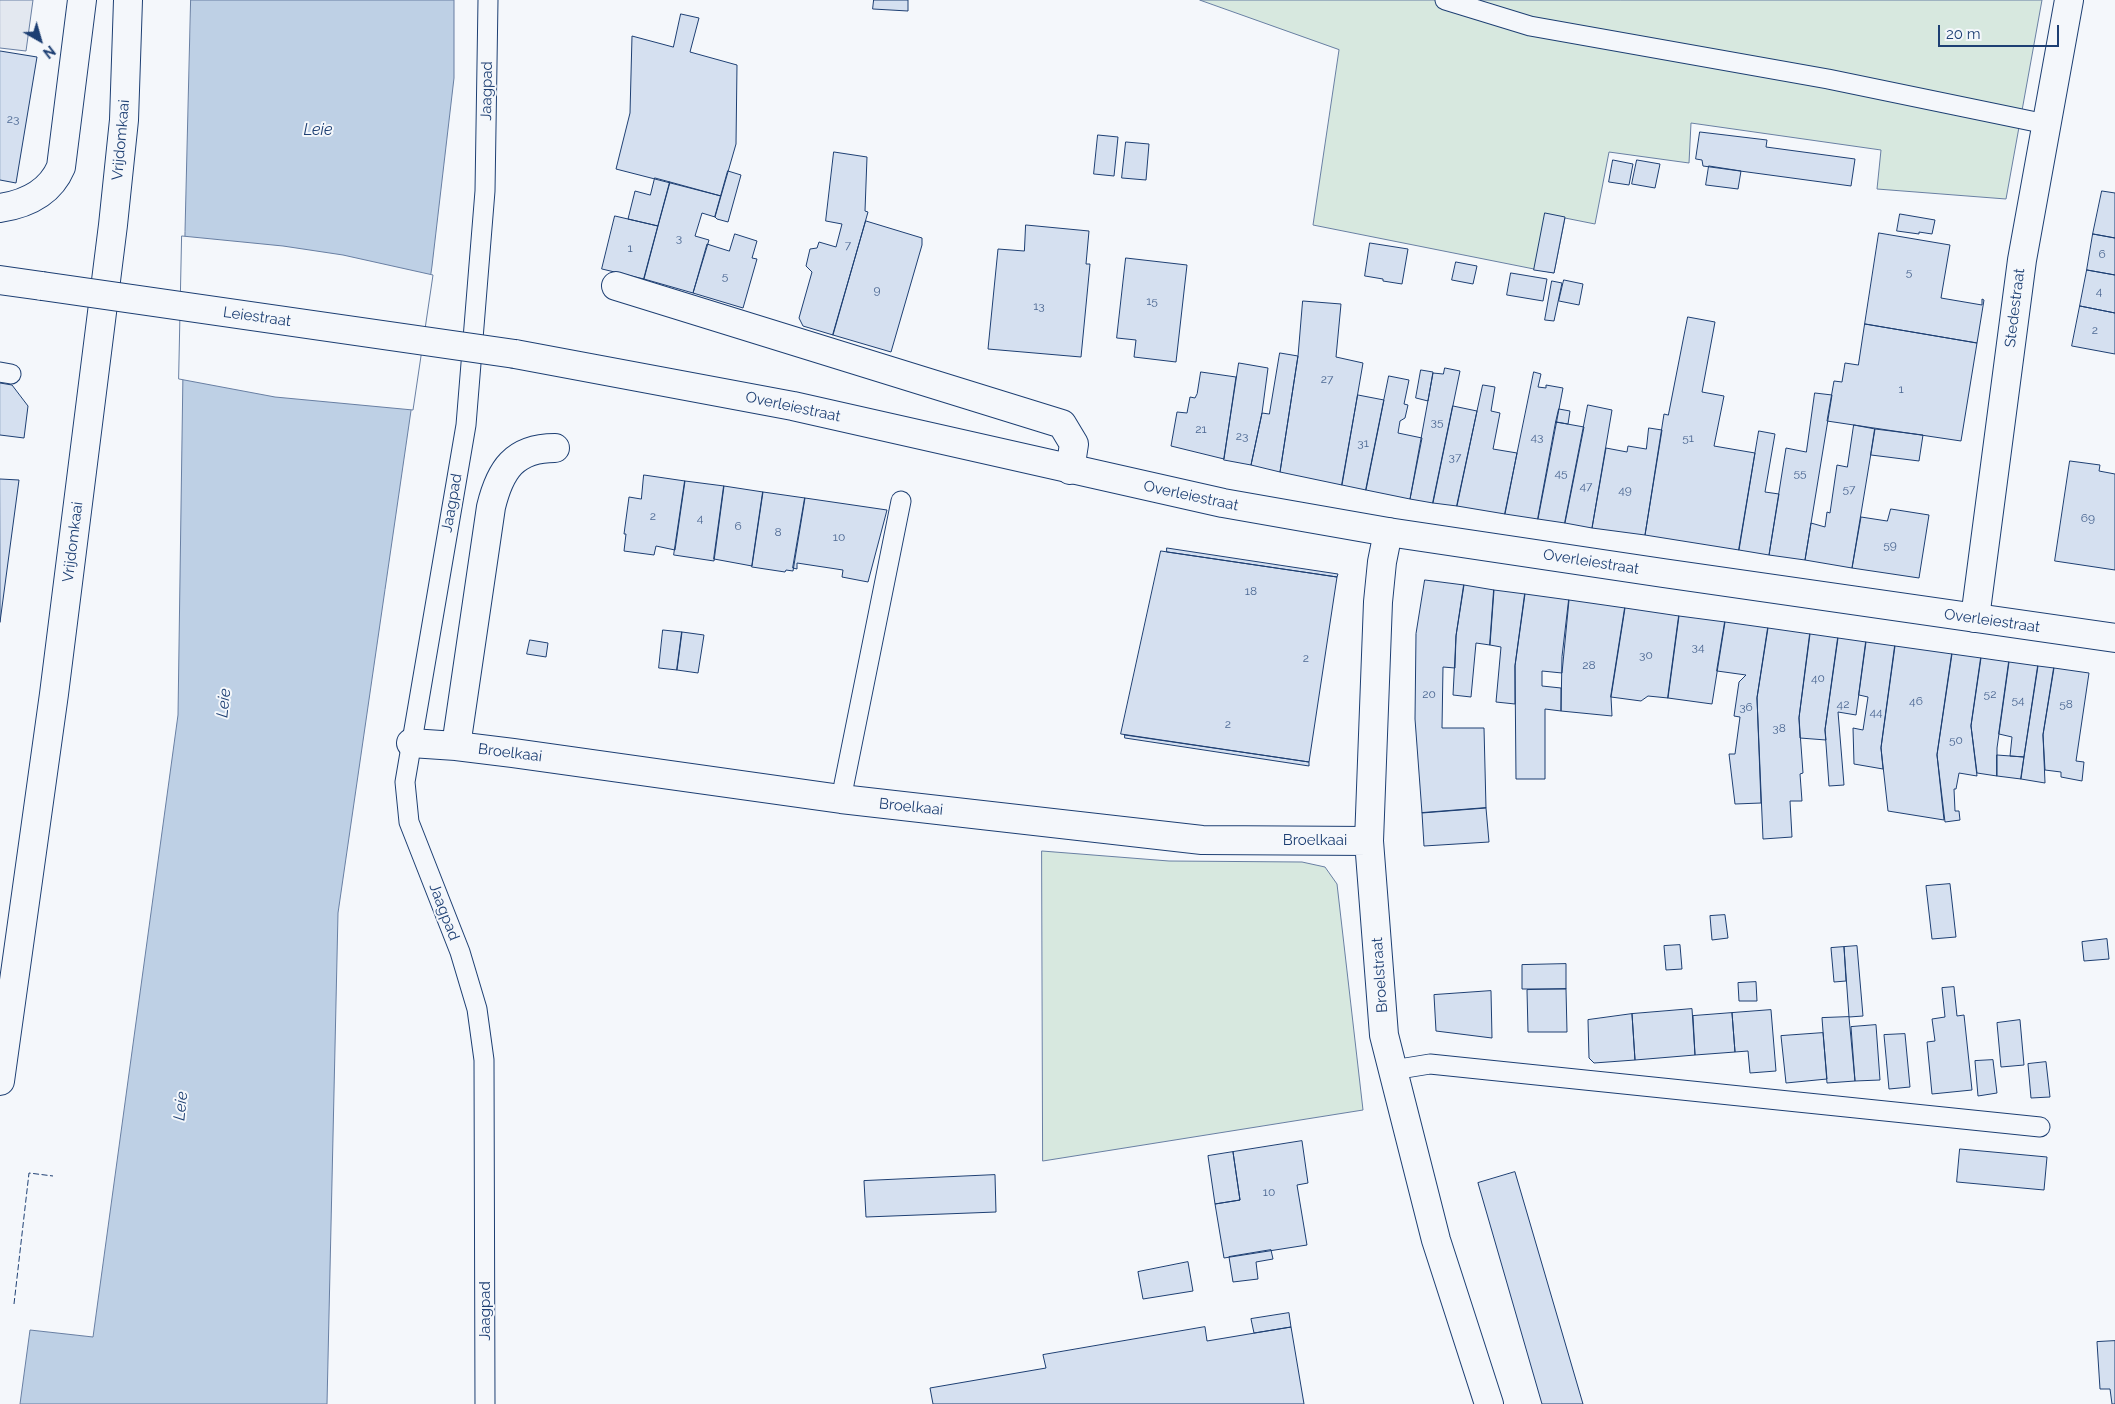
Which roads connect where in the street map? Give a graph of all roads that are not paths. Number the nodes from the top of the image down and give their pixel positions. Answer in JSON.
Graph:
{"nodes":[{"id":1,"x":82,"y":0,"type":"edge"},
{"id":2,"x":128,"y":0,"type":"edge"},
{"id":3,"x":488,"y":0,"type":"edge"},
{"id":4,"x":1445,"y":0,"type":"edge"},
{"id":5,"x":2069,"y":0,"type":"edge"},
{"id":6,"x":2046,"y":124,"type":"junction"},
{"id":7,"x":0,"y":208,"type":"edge"},
{"id":8,"x":0,"y":280,"type":"edge"},
{"id":9,"x":616,"y":286,"type":"dead end"},
{"id":10,"x":515,"y":354,"type":"joint"},
{"id":11,"x":556,"y":448,"type":"dead end"},
{"id":12,"x":1070,"y":470,"type":"junction"},
{"id":13,"x":901,"y":501,"type":"dead end"},
{"id":14,"x":1388,"y":532,"type":"junction"},
{"id":15,"x":1975,"y":618,"type":"junction"},
{"id":16,"x":2115,"y":638,"type":"edge"},
{"id":17,"x":411,"y":743,"type":"junction"},
{"id":18,"x":456,"y":746,"type":"junction"},
{"id":19,"x":841,"y":799,"type":"junction"},
{"id":20,"x":1369,"y":841,"type":"junction"},
{"id":21,"x":1393,"y":1070,"type":"junction"},
{"id":22,"x":0,"y":1081,"type":"edge"},
{"id":23,"x":2040,"y":1127,"type":"dead end"},
{"id":24,"x":485,"y":1404,"type":"edge"},
{"id":25,"x":1489,"y":1404,"type":"edge"}],
"edges":[{"from":1,"to":7,"type":"street"},
{"from":2,"to":22,"type":"street","name":"Vrijdomkaai"},
{"from":3,"to":17,"type":"lane","name":"Jaagpad"},
{"from":4,"to":6,"type":"lane"},
{"from":5,"to":6,"type":"street","name":"Stedestraat"},
{"from":6,"to":15,"type":"street","name":"Stedestraat"},
{"from":8,"to":10,"type":"street","name":"Leiestraat","bridge":true},
{"from":9,"to":12,"type":"street"},
{"from":10,"to":12,"type":"street","name":"Overleiestraat"},
{"from":11,"to":18,"type":"street","name":"Broelkaai"},
{"from":12,"to":14,"type":"street","name":"Overleiestraat"},
{"from":13,"to":19,"type":"lane"},
{"from":14,"to":15,"type":"street","name":"Overleiestraat"},
{"from":14,"to":20,"type":"street","name":"Broelstraat"},
{"from":15,"to":16,"type":"street","name":"Overleiestraat"},
{"from":17,"to":18,"type":"street","name":"Broelkaai"},
{"from":17,"to":24,"type":"lane","name":"Jaagpad"},
{"from":18,"to":19,"type":"street","name":"Broelkaai"},
{"from":19,"to":20,"type":"street","name":"Broelkaai"},
{"from":20,"to":21,"type":"street","name":"Broelstraat"},
{"from":21,"to":23,"type":"lane"},
{"from":21,"to":25,"type":"street","name":"Broelstraat"}]}
